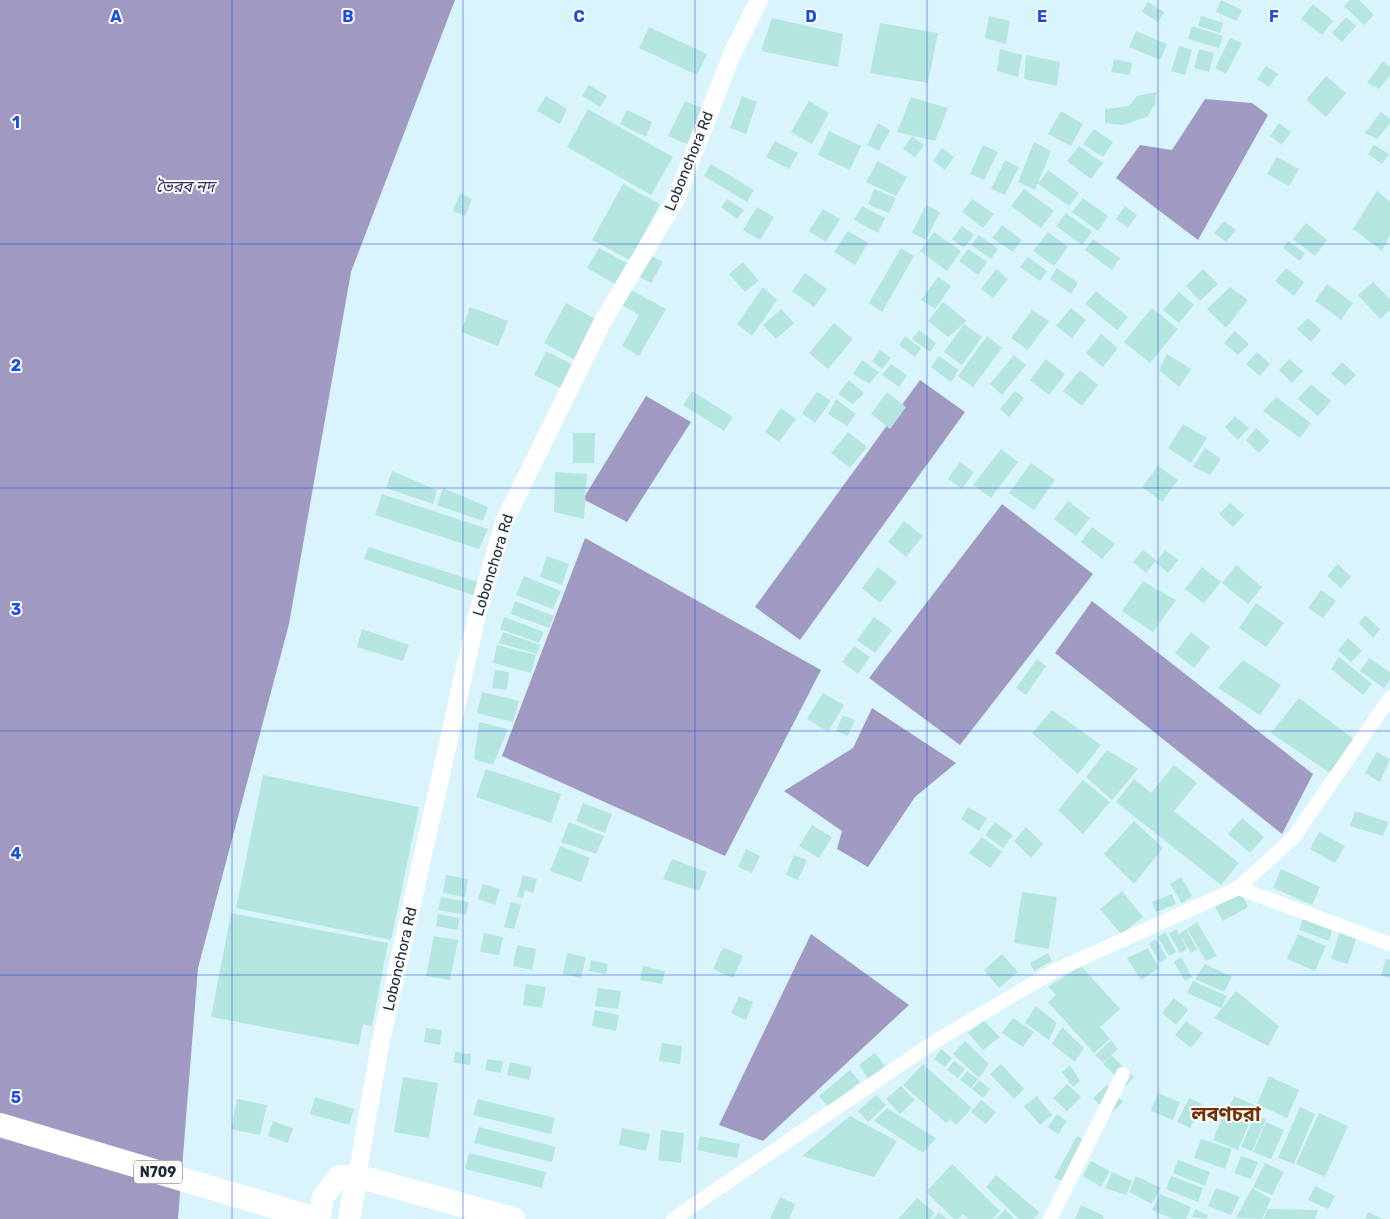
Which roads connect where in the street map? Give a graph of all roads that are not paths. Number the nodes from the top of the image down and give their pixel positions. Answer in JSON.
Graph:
{"nodes":[{"id":1,"x":759,"y":0,"type":"edge"},
{"id":2,"x":1390,"y":698,"type":"edge"},
{"id":3,"x":1238,"y":888,"type":"junction"},
{"id":4,"x":1390,"y":944,"type":"edge"},
{"id":5,"x":1123,"y":1074,"type":"dead end"},
{"id":6,"x":0,"y":1125,"type":"edge"},
{"id":7,"x":357,"y":1176,"type":"junction"},
{"id":8,"x":317,"y":1219,"type":"edge"},
{"id":9,"x":349,"y":1219,"type":"edge"},
{"id":10,"x":513,"y":1219,"type":"edge"},
{"id":11,"x":673,"y":1219,"type":"edge"},
{"id":12,"x":1050,"y":1219,"type":"edge"}],
"edges":[{"from":1,"to":7,"type":"street","name":"Lobonchora Rd"},
{"from":2,"to":3,"type":"street"},
{"from":3,"to":4,"type":"street"},
{"from":3,"to":11,"type":"street"},
{"from":5,"to":12,"type":"street"},
{"from":6,"to":8,"type":"highway","number":"N709"},
{"from":7,"to":8,"type":"main road"},
{"from":7,"to":9,"type":"main road"},
{"from":7,"to":10,"type":"highway"}]}
